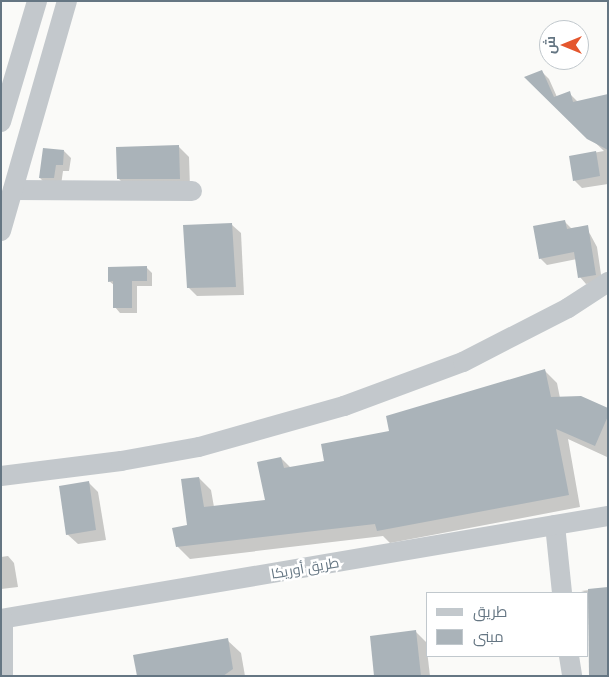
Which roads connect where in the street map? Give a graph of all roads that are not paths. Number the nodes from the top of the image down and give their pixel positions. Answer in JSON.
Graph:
{"nodes":[{"id":1,"x":37,"y":1,"type":"edge"},
{"id":2,"x":67,"y":1,"type":"edge"},
{"id":3,"x":1,"y":122,"type":"edge"},
{"id":4,"x":13,"y":190,"type":"junction"},
{"id":5,"x":192,"y":191,"type":"dead end"},
{"id":6,"x":1,"y":231,"type":"edge"},
{"id":7,"x":608,"y":282,"type":"edge"},
{"id":8,"x":1,"y":476,"type":"edge"},
{"id":9,"x":608,"y":516,"type":"edge"},
{"id":10,"x":555,"y":525,"type":"junction"},
{"id":11,"x":562,"y":592,"type":"edge"},
{"id":12,"x":2,"y":619,"type":"edge"},
{"id":13,"x":569,"y":657,"type":"edge"},
{"id":14,"x":3,"y":676,"type":"edge"},
{"id":15,"x":572,"y":676,"type":"edge"}],
"edges":[{"from":1,"to":3,"type":"street"},
{"from":2,"to":4,"type":"street"},
{"from":4,"to":5,"type":"street"},
{"from":4,"to":6,"type":"street"},
{"from":7,"to":8,"type":"street"},
{"from":9,"to":10,"type":"street","name":"طريق أوريكا"},
{"from":10,"to":11,"type":"street"},
{"from":10,"to":12,"type":"street","name":"طريق أوريكا"},
{"from":12,"to":14,"type":"street"},
{"from":13,"to":15,"type":"street"}]}
